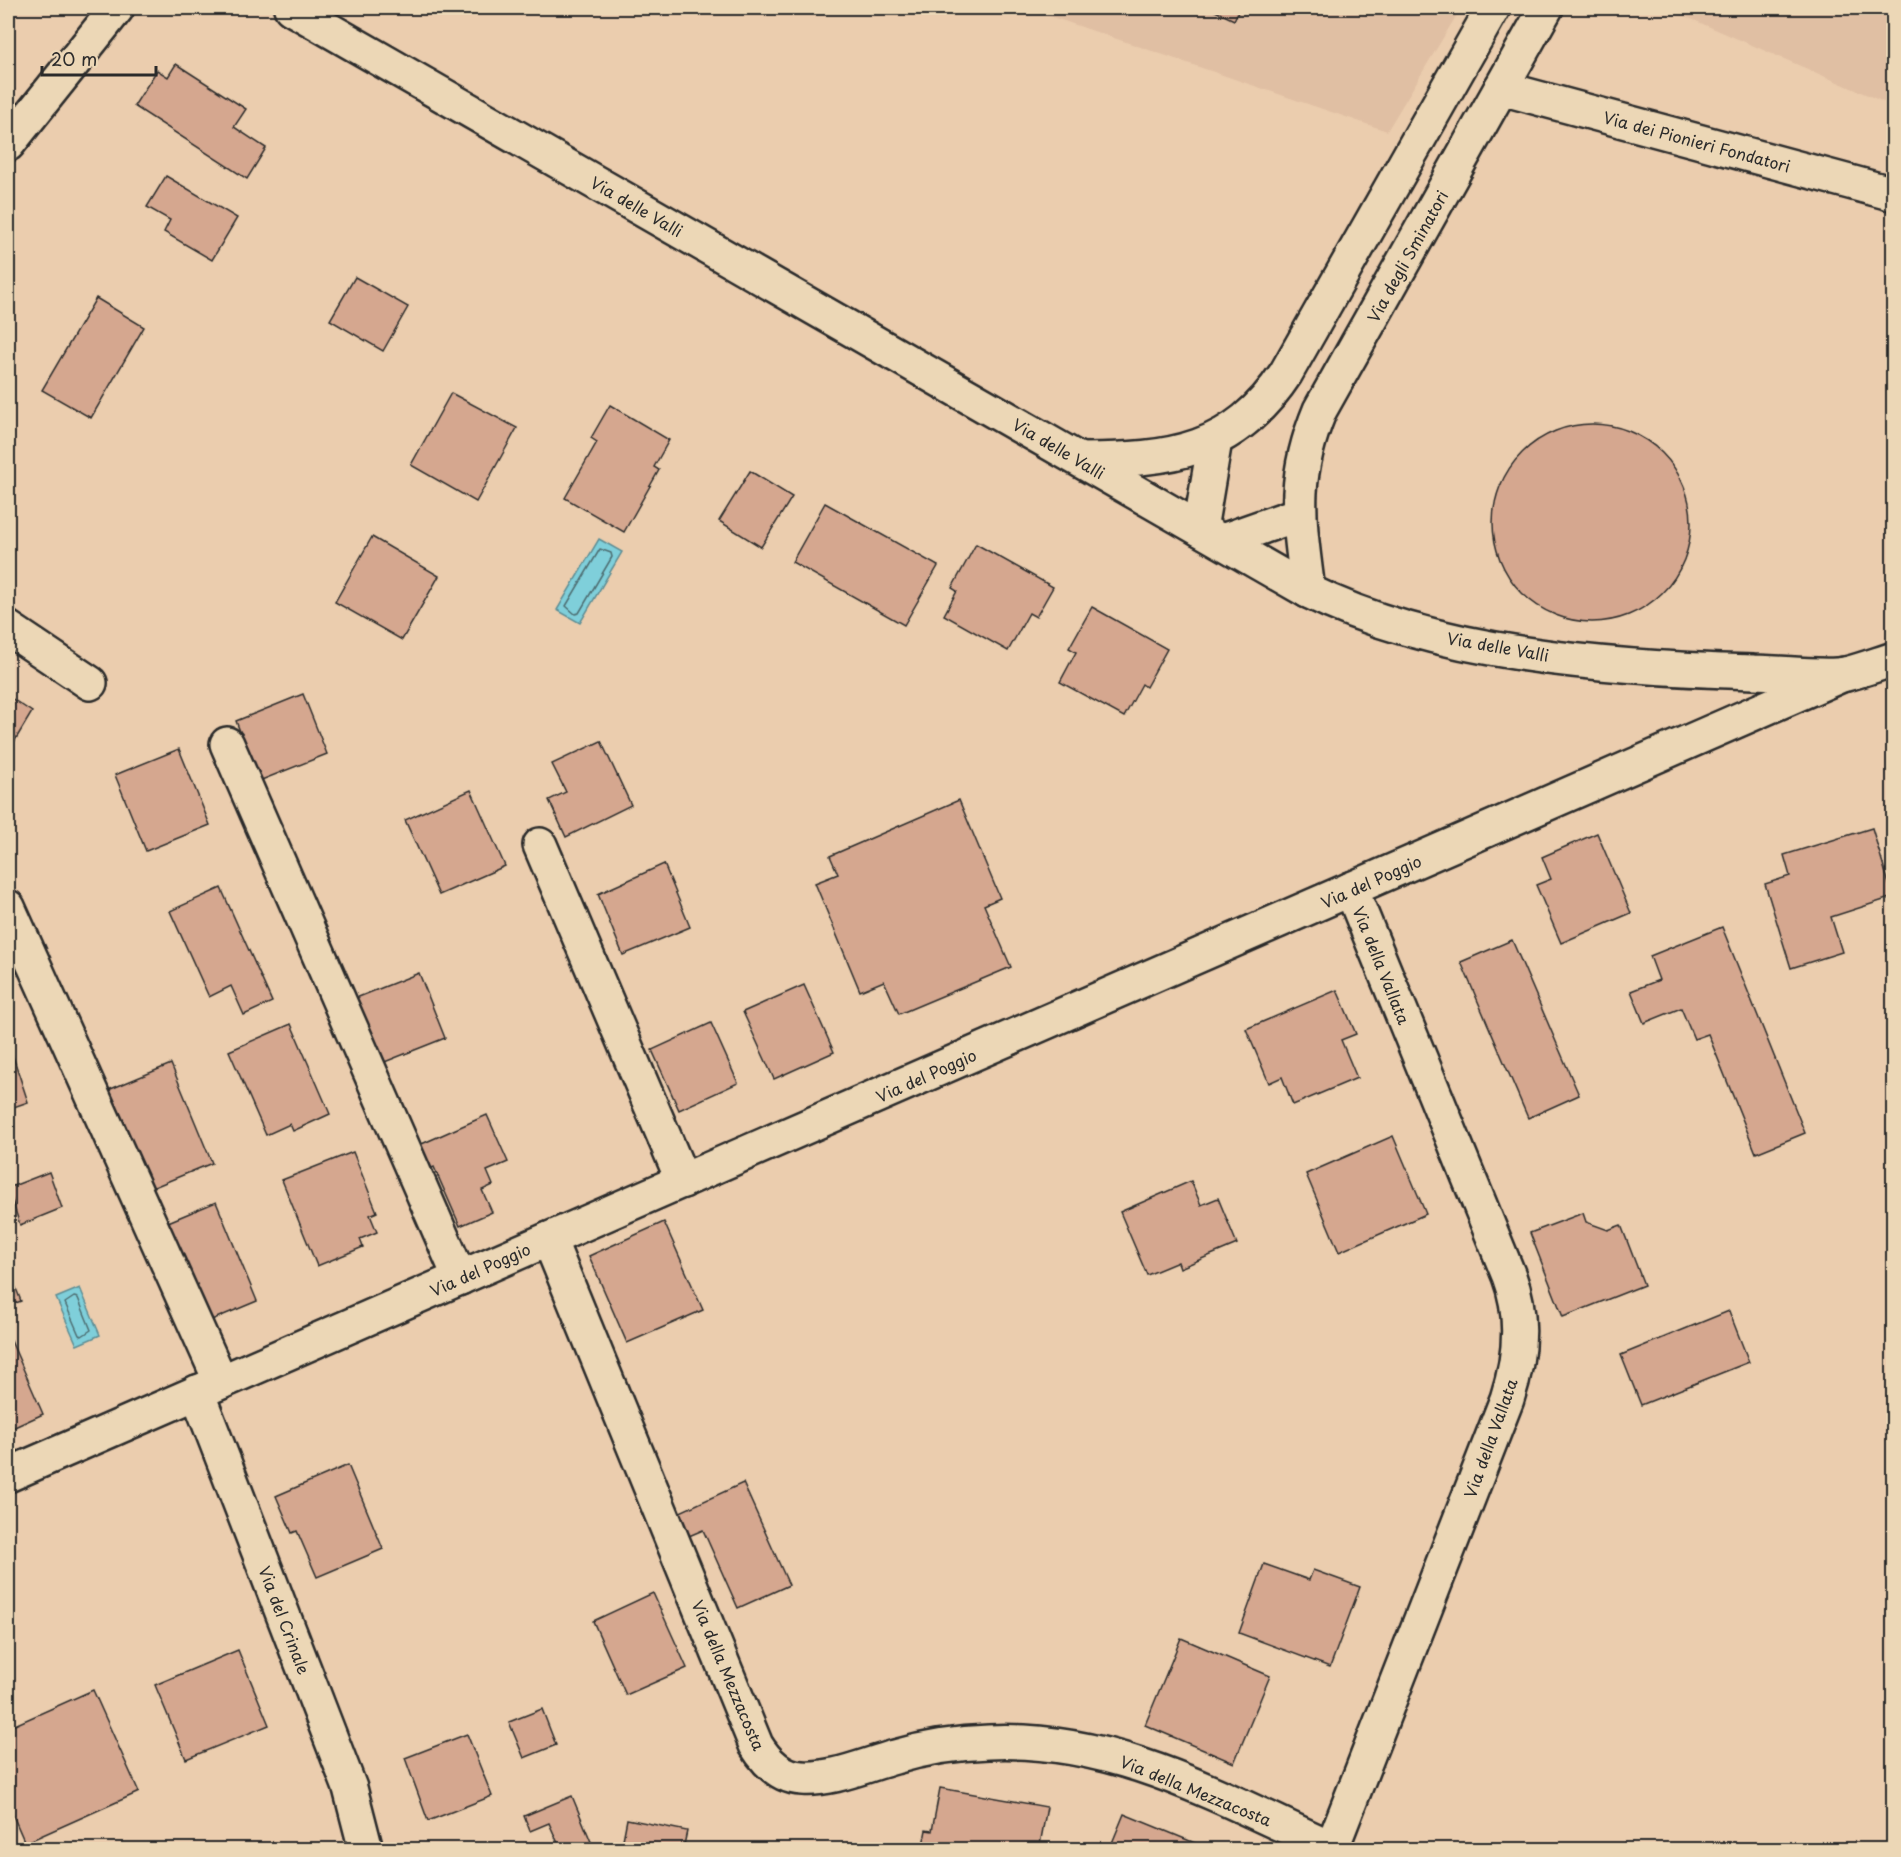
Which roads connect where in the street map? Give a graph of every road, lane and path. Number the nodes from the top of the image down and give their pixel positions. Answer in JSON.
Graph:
{"nodes":[{"id":1,"x":117,"y":8,"type":"edge"},
{"id":2,"x":291,"y":8,"type":"edge"},
{"id":3,"x":1493,"y":8,"type":"edge"},
{"id":4,"x":1546,"y":8,"type":"edge"},
{"id":5,"x":1501,"y":88,"type":"junction"},
{"id":6,"x":8,"y":144,"type":"edge"},
{"id":7,"x":1893,"y":194,"type":"edge"},
{"id":8,"x":1215,"y":440,"type":"junction"},
{"id":9,"x":1081,"y":460,"type":"junction"},
{"id":10,"x":1299,"y":514,"type":"junction"},
{"id":11,"x":1211,"y":535,"type":"junction"},
{"id":12,"x":1308,"y":591,"type":"junction"},
{"id":13,"x":8,"y":628,"type":"edge"},
{"id":14,"x":1893,"y":659,"type":"edge"},
{"id":15,"x":1844,"y":674,"type":"junction"},
{"id":16,"x":90,"y":683,"type":"dead end"},
{"id":17,"x":227,"y":744,"type":"dead end"},
{"id":18,"x":540,"y":845,"type":"dead end"},
{"id":19,"x":1351,"y":890,"type":"junction"},
{"id":20,"x":8,"y":907,"type":"edge"},
{"id":21,"x":683,"y":1181,"type":"junction"},
{"id":22,"x":549,"y":1239,"type":"junction"},
{"id":23,"x":459,"y":1278,"type":"junction"},
{"id":24,"x":209,"y":1387,"type":"junction"},
{"id":25,"x":8,"y":1475,"type":"edge"},
{"id":26,"x":1332,"y":1849,"type":"edge"},
{"id":27,"x":366,"y":1850,"type":"edge"}],
"edges":[{"from":1,"to":6,"type":"street"},
{"from":2,"to":9,"type":"street","name":"Via delle Valli"},
{"from":3,"to":8,"type":"street"},
{"from":4,"to":5,"type":"street","name":"Via degli Sminatori"},
{"from":5,"to":7,"type":"street","name":"Via dei Pionieri Fondatori"},
{"from":5,"to":10,"type":"street","name":"Via degli Sminatori"},
{"from":8,"to":9,"type":"street"},
{"from":8,"to":11,"type":"street"},
{"from":9,"to":11,"type":"street","name":"Via delle Valli"},
{"from":10,"to":11,"type":"street"},
{"from":10,"to":12,"type":"street","name":"Via degli Sminatori"},
{"from":11,"to":12,"type":"street","name":"Via delle Valli"},
{"from":12,"to":15,"type":"street","name":"Via delle Valli"},
{"from":13,"to":16,"type":"street"},
{"from":14,"to":15,"type":"street","name":"Via delle Valli"},
{"from":15,"to":19,"type":"street","name":"Via del Poggio"},
{"from":17,"to":23,"type":"street"},
{"from":18,"to":21,"type":"street"},
{"from":19,"to":21,"type":"street","name":"Via del Poggio"},
{"from":19,"to":26,"type":"street","name":"Via della Vallata"},
{"from":20,"to":24,"type":"street","name":"Via del Crinale"},
{"from":21,"to":22,"type":"street","name":"Via del Poggio"},
{"from":22,"to":23,"type":"street","name":"Via del Poggio"},
{"from":22,"to":26,"type":"street","name":"Via della Mezzacosta"},
{"from":23,"to":24,"type":"street","name":"Via del Poggio"},
{"from":24,"to":25,"type":"street","name":"Via del Poggio"},
{"from":24,"to":27,"type":"street","name":"Via del Crinale"}]}
